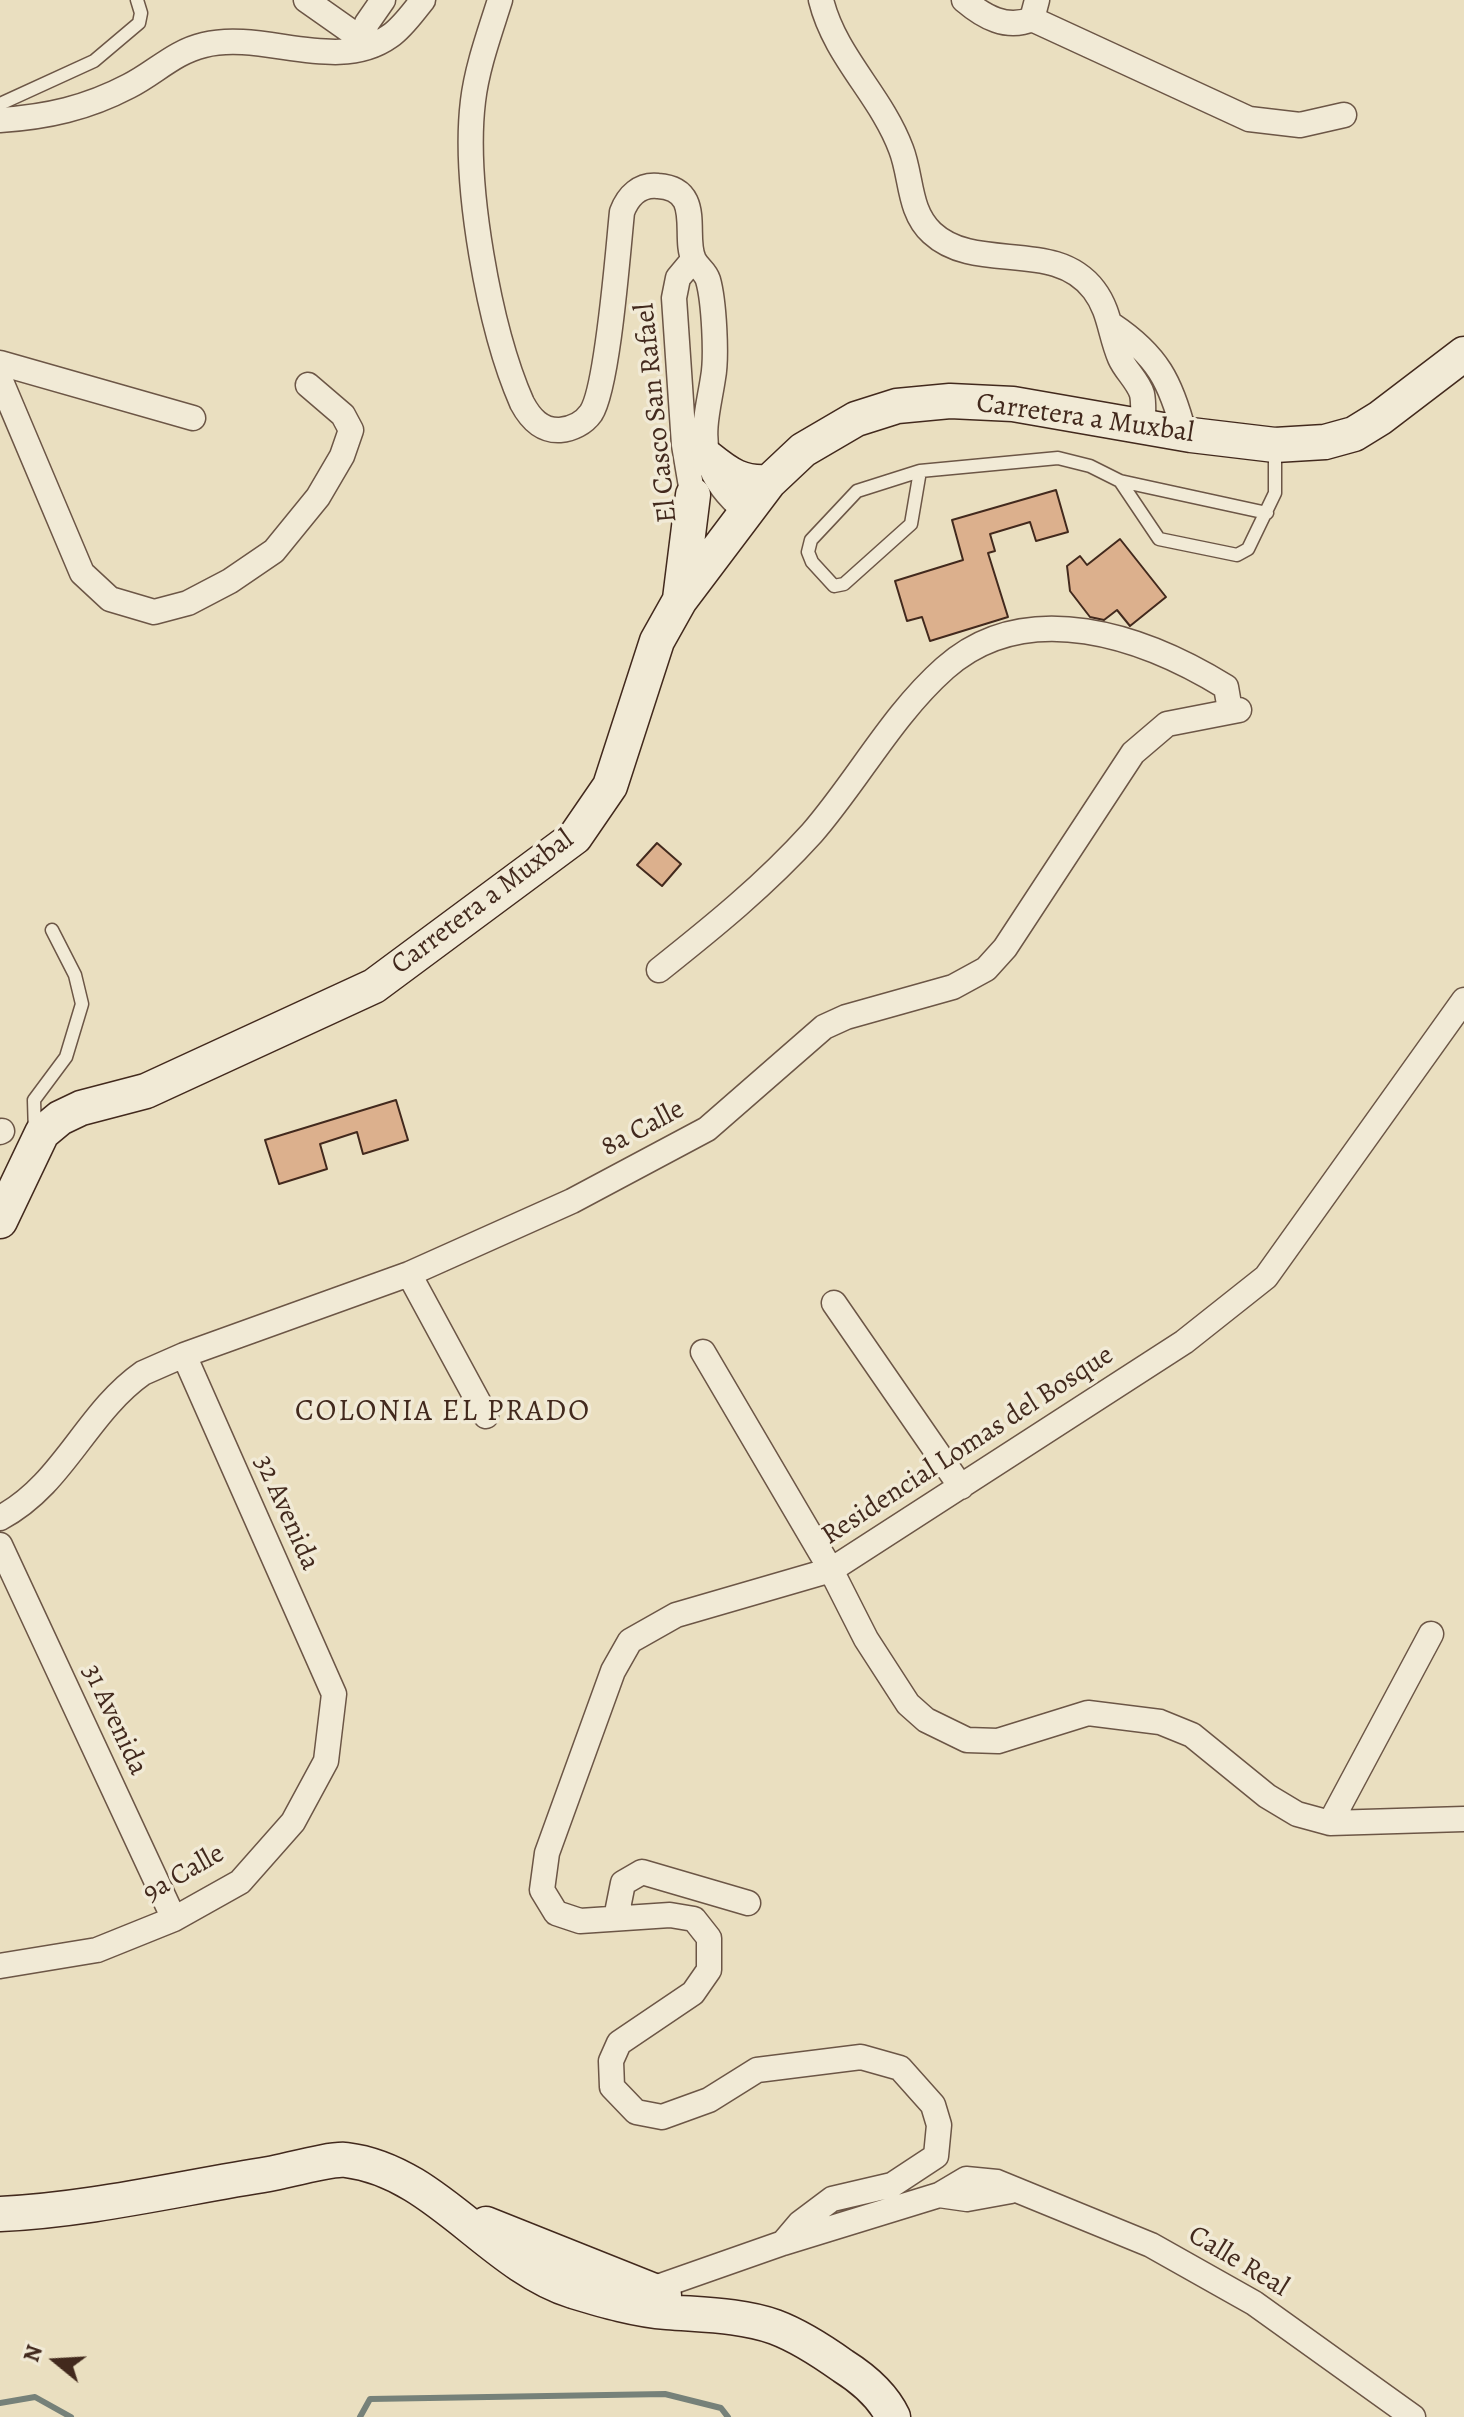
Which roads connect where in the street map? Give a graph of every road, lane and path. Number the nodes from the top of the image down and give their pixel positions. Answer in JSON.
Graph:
{"nodes":[{"id":1,"x":137,"y":0,"type":"edge"},
{"id":2,"x":306,"y":0,"type":"edge"},
{"id":3,"x":383,"y":0,"type":"edge"},
{"id":4,"x":423,"y":0,"type":"edge"},
{"id":5,"x":500,"y":0,"type":"edge"},
{"id":6,"x":821,"y":0,"type":"edge"},
{"id":7,"x":964,"y":0,"type":"edge"},
{"id":8,"x":1034,"y":10,"type":"edge"},
{"id":9,"x":363,"y":43,"type":"junction"},
{"id":10,"x":0,"y":104,"type":"edge"},
{"id":11,"x":1344,"y":115,"type":"dead end"},
{"id":12,"x":0,"y":120,"type":"edge"},
{"id":13,"x":693,"y":260,"type":"junction"},
{"id":14,"x":1112,"y":325,"type":"junction"},
{"id":15,"x":715,"y":347,"type":"junction"},
{"id":16,"x":679,"y":352,"type":"junction"},
{"id":17,"x":1464,"y":354,"type":"edge"},
{"id":18,"x":0,"y":363,"type":"edge"},
{"id":19,"x":0,"y":379,"type":"edge"},
{"id":20,"x":308,"y":385,"type":"dead end"},
{"id":21,"x":193,"y":418,"type":"dead end"},
{"id":22,"x":1143,"y":425,"type":"junction"},
{"id":23,"x":1184,"y":433,"type":"junction"},
{"id":24,"x":1275,"y":445,"type":"junction"},
{"id":25,"x":708,"y":458,"type":"junction"},
{"id":26,"x":920,"y":471,"type":"junction"},
{"id":27,"x":1120,"y":481,"type":"junction"},
{"id":28,"x":769,"y":482,"type":"junction"},
{"id":29,"x":693,"y":495,"type":"junction"},
{"id":30,"x":746,"y":512,"type":"junction"},
{"id":31,"x":1267,"y":513,"type":"junction"},
{"id":32,"x":705,"y":567,"type":"junction"},
{"id":33,"x":680,"y":600,"type":"junction"},
{"id":34,"x":52,"y":930,"type":"dead end"},
{"id":35,"x":659,"y":970,"type":"dead end"},
{"id":36,"x":1464,"y":1000,"type":"edge"},
{"id":37,"x":37,"y":1141,"type":"junction"},
{"id":38,"x":0,"y":1221,"type":"edge"},
{"id":39,"x":409,"y":1274,"type":"junction"},
{"id":40,"x":834,"y":1303,"type":"dead end"},
{"id":41,"x":703,"y":1352,"type":"dead end"},
{"id":42,"x":184,"y":1355,"type":"junction"},
{"id":43,"x":486,"y":1416,"type":"dead end"},
{"id":44,"x":961,"y":1487,"type":"junction"},
{"id":45,"x":0,"y":1518,"type":"edge"},
{"id":46,"x":0,"y":1545,"type":"edge"},
{"id":47,"x":831,"y":1570,"type":"junction"},
{"id":48,"x":1431,"y":1634,"type":"dead end"},
{"id":49,"x":334,"y":1694,"type":"joint"},
{"id":50,"x":1464,"y":1819,"type":"edge"},
{"id":51,"x":1330,"y":1823,"type":"junction"},
{"id":52,"x":748,"y":1903,"type":"dead end"},
{"id":53,"x":616,"y":1918,"type":"junction"},
{"id":54,"x":174,"y":1919,"type":"junction"},
{"id":55,"x":0,"y":1966,"type":"edge"},
{"id":56,"x":0,"y":2214,"type":"edge"},
{"id":57,"x":783,"y":2243,"type":"junction"},
{"id":58,"x":601,"y":2290,"type":"junction"},
{"id":59,"x":649,"y":2290,"type":"junction"},
{"id":60,"x":704,"y":2314,"type":"junction"},
{"id":61,"x":893,"y":2417,"type":"edge"},
{"id":62,"x":1413,"y":2417,"type":"edge"}],
"edges":[{"from":1,"to":10,"type":"lane"},
{"from":2,"to":9,"type":"street"},
{"from":3,"to":9,"type":"street"},
{"from":4,"to":9,"type":"street"},
{"from":5,"to":13,"type":"street","name":"El Casco San Rafael"},
{"from":6,"to":14,"type":"street"},
{"from":7,"to":8,"type":"street"},
{"from":8,"to":11,"type":"street"},
{"from":9,"to":12,"type":"street"},
{"from":13,"to":15,"type":"street","name":"El Casco San Rafael"},
{"from":13,"to":16,"type":"street","name":"El Casco San Rafael"},
{"from":14,"to":22,"type":"street"},
{"from":14,"to":23,"type":"street"},
{"from":15,"to":16,"type":"street"},
{"from":15,"to":25,"type":"street","name":"El Casco San Rafael"},
{"from":16,"to":29,"type":"street","name":"El Casco San Rafael"},
{"from":17,"to":24,"type":"main road","name":"Carretera a Muxbal"},
{"from":18,"to":21,"type":"street"},
{"from":19,"to":20,"type":"street"},
{"from":22,"to":23,"type":"main road","name":"Carretera a Muxbal"},
{"from":22,"to":28,"type":"main road","name":"Carretera a Muxbal"},
{"from":23,"to":24,"type":"main road","name":"Carretera a Muxbal"},
{"from":24,"to":31,"type":"lane"},
{"from":25,"to":28,"type":"main road"},
{"from":25,"to":30,"type":"street","name":"El Casco San Rafael"},
{"from":26,"to":26,"type":"lane"},
{"from":26,"to":27,"type":"lane"},
{"from":27,"to":31,"type":"lane"},
{"from":27,"to":31,"type":"lane"},
{"from":28,"to":30,"type":"main road","name":"Carretera a Muxbal"},
{"from":29,"to":32,"type":"street","name":"El Casco San Rafael"},
{"from":29,"to":33,"type":"main road"},
{"from":30,"to":32,"type":"main road","name":"Carretera a Muxbal"},
{"from":32,"to":33,"type":"main road","name":"Carretera a Muxbal"},
{"from":33,"to":37,"type":"main road","name":"Carretera a Muxbal"},
{"from":34,"to":37,"type":"lane"},
{"from":35,"to":39,"type":"street","name":"8a Calle"},
{"from":36,"to":44,"type":"street","name":"Residencial Lomas del Bosque"},
{"from":37,"to":38,"type":"main road","name":"Carretera a Muxbal"},
{"from":39,"to":42,"type":"street","name":"8a Calle"},
{"from":39,"to":43,"type":"street"},
{"from":40,"to":44,"type":"street"},
{"from":41,"to":47,"type":"street"},
{"from":42,"to":45,"type":"street","name":"8a Calle"},
{"from":42,"to":49,"type":"street","name":"32 Avenida"},
{"from":44,"to":47,"type":"street","name":"Residencial Lomas del Bosque"},
{"from":46,"to":54,"type":"street","name":"31 Avenida"},
{"from":47,"to":51,"type":"street"},
{"from":47,"to":53,"type":"street","name":"Residencial Lomas del Bosque"},
{"from":48,"to":51,"type":"street"},
{"from":49,"to":54,"type":"street","name":"9a Calle"},
{"from":50,"to":51,"type":"street"},
{"from":52,"to":53,"type":"street"},
{"from":53,"to":57,"type":"street","name":"Residencial Lomas del Bosque"},
{"from":54,"to":55,"type":"street","name":"9a Calle"},
{"from":56,"to":58,"type":"main road"},
{"from":57,"to":59,"type":"street","name":"Calle Real"},
{"from":57,"to":62,"type":"street","name":"Calle Real"},
{"from":58,"to":59,"type":"main road"},
{"from":58,"to":60,"type":"main road"},
{"from":59,"to":60,"type":"main road"},
{"from":60,"to":61,"type":"main road"}]}
